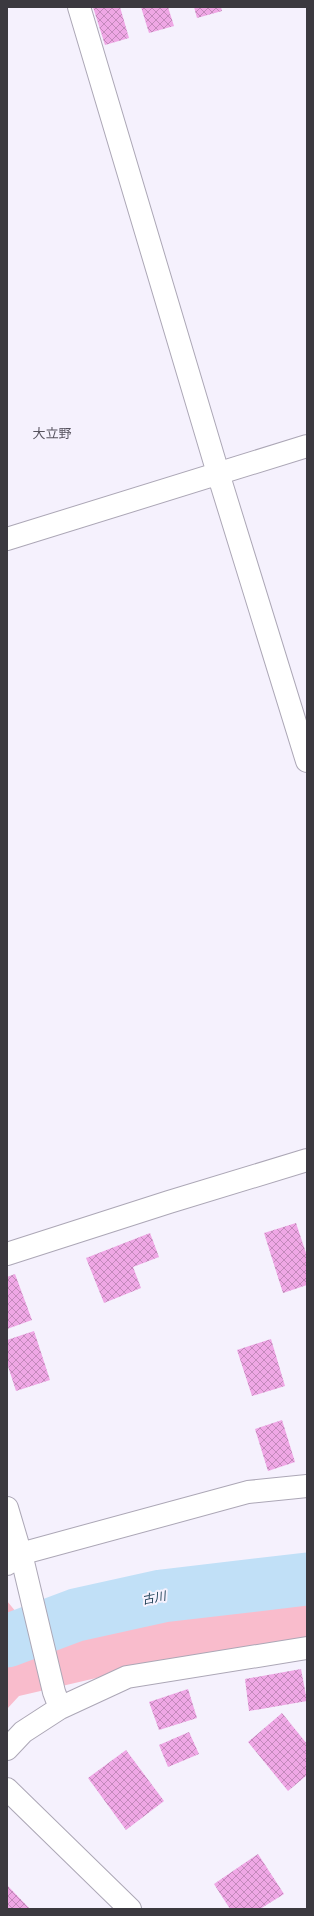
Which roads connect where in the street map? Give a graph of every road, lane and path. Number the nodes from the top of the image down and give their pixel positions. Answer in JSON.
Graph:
{"nodes":[{"id":1,"x":79,"y":7,"type":"edge"},
{"id":2,"x":307,"y":446,"type":"edge"},
{"id":3,"x":218,"y":473,"type":"junction"},
{"id":4,"x":7,"y":539,"type":"edge"},
{"id":5,"x":307,"y":761,"type":"edge"},
{"id":6,"x":307,"y":1160,"type":"edge"},
{"id":7,"x":7,"y":1254,"type":"edge"},
{"id":8,"x":307,"y":1486,"type":"edge"},
{"id":9,"x":7,"y":1508,"type":"edge"},
{"id":10,"x":14,"y":1559,"type":"edge"},
{"id":11,"x":307,"y":1648,"type":"edge"},
{"id":12,"x":57,"y":1700,"type":"junction"},
{"id":13,"x":7,"y":1749,"type":"edge"},
{"id":14,"x":7,"y":1789,"type":"edge"},
{"id":15,"x":130,"y":1909,"type":"edge"}],
"edges":[{"from":1,"to":3,"type":"street"},
{"from":2,"to":3,"type":"street"},
{"from":3,"to":4,"type":"street"},
{"from":3,"to":5,"type":"street"},
{"from":6,"to":7,"type":"street"},
{"from":8,"to":10,"type":"street"},
{"from":9,"to":10,"type":"street"},
{"from":10,"to":12,"type":"street"},
{"from":11,"to":12,"type":"street"},
{"from":12,"to":13,"type":"street"},
{"from":14,"to":15,"type":"street"}]}
